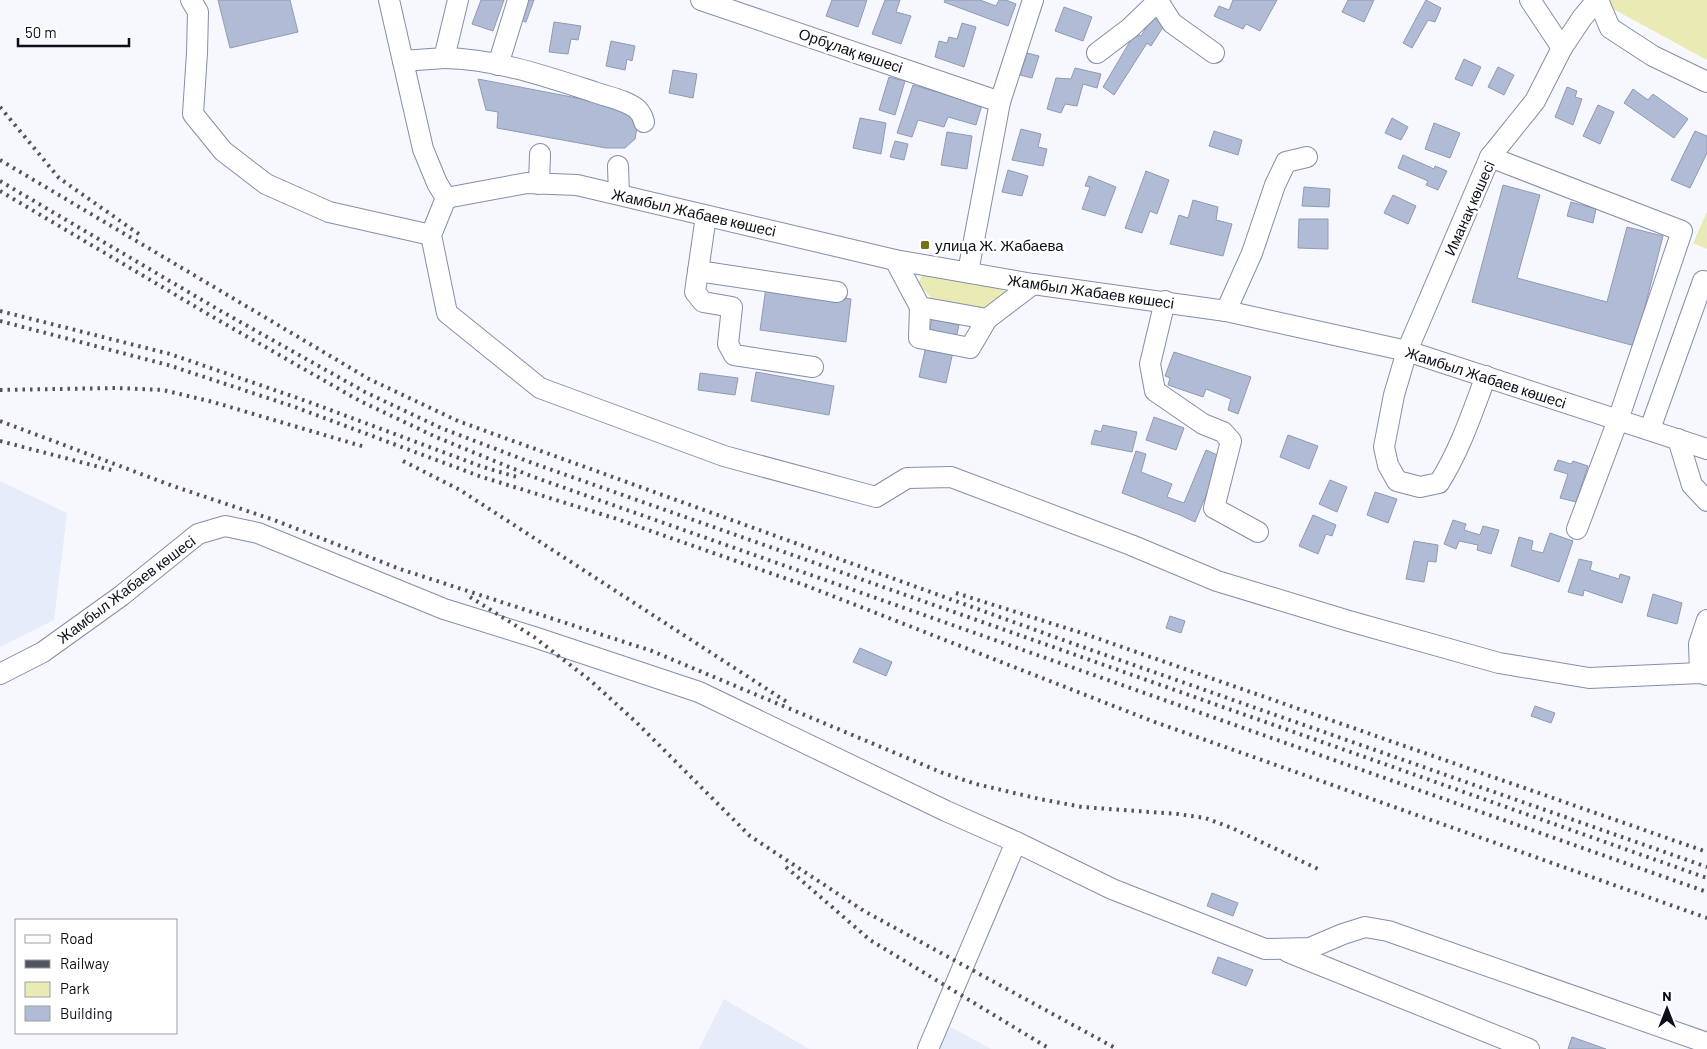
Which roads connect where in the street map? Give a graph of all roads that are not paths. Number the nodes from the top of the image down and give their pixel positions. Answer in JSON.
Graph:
{"nodes":[{"id":1,"x":191,"y":0,"type":"edge"},
{"id":2,"x":389,"y":0,"type":"edge"},
{"id":3,"x":458,"y":0,"type":"edge"},
{"id":4,"x":518,"y":0,"type":"edge"},
{"id":5,"x":701,"y":0,"type":"edge"},
{"id":6,"x":1033,"y":0,"type":"edge"},
{"id":7,"x":1158,"y":0,"type":"edge"},
{"id":8,"x":1530,"y":0,"type":"edge"},
{"id":9,"x":1597,"y":0,"type":"edge"},
{"id":10,"x":1562,"y":48,"type":"junction"},
{"id":11,"x":1214,"y":52,"type":"dead end"},
{"id":12,"x":1097,"y":53,"type":"dead end"},
{"id":13,"x":444,"y":58,"type":"junction"},
{"id":14,"x":403,"y":61,"type":"junction"},
{"id":15,"x":498,"y":65,"type":"junction"},
{"id":16,"x":1707,"y":82,"type":"edge"},
{"id":17,"x":1000,"y":102,"type":"junction"},
{"id":18,"x":644,"y":122,"type":"dead end"},
{"id":19,"x":540,"y":154,"type":"dead end"},
{"id":20,"x":1307,"y":157,"type":"dead end"},
{"id":21,"x":1490,"y":157,"type":"junction"},
{"id":22,"x":618,"y":166,"type":"dead end"},
{"id":23,"x":539,"y":184,"type":"junction"},
{"id":24,"x":619,"y":194,"type":"junction"},
{"id":25,"x":456,"y":197,"type":"junction"},
{"id":26,"x":706,"y":216,"type":"junction"},
{"id":27,"x":431,"y":235,"type":"junction"},
{"id":28,"x":895,"y":260,"type":"junction"},
{"id":29,"x":698,"y":271,"type":"junction"},
{"id":30,"x":968,"y":272,"type":"junction"},
{"id":31,"x":1707,"y":282,"type":"edge"},
{"id":32,"x":1033,"y":284,"type":"junction"},
{"id":33,"x":837,"y":292,"type":"dead end"},
{"id":34,"x":1165,"y":301,"type":"junction"},
{"id":35,"x":920,"y":307,"type":"junction"},
{"id":36,"x":1226,"y":311,"type":"junction"},
{"id":37,"x":987,"y":319,"type":"junction"},
{"id":38,"x":1407,"y":351,"type":"junction"},
{"id":39,"x":813,"y":367,"type":"dead end"},
{"id":40,"x":1486,"y":376,"type":"junction"},
{"id":41,"x":1618,"y":420,"type":"junction"},
{"id":42,"x":1650,"y":429,"type":"junction"},
{"id":43,"x":1678,"y":438,"type":"junction"},
{"id":44,"x":1707,"y":449,"type":"edge"},
{"id":45,"x":1707,"y":501,"type":"edge"},
{"id":46,"x":1577,"y":529,"type":"dead end"},
{"id":47,"x":1258,"y":532,"type":"dead end"},
{"id":48,"x":1707,"y":620,"type":"edge"},
{"id":49,"x":0,"y":674,"type":"edge"},
{"id":50,"x":1704,"y":674,"type":"edge"},
{"id":51,"x":1016,"y":842,"type":"junction"},
{"id":52,"x":1279,"y":948,"type":"junction"},
{"id":53,"x":1707,"y":1044,"type":"edge"},
{"id":54,"x":928,"y":1049,"type":"edge"},
{"id":55,"x":1529,"y":1049,"type":"edge"}],
"edges":[{"from":1,"to":27,"type":"street"},
{"from":2,"to":14,"type":"street"},
{"from":3,"to":13,"type":"street"},
{"from":4,"to":15,"type":"street"},
{"from":5,"to":17,"type":"street","name":"Орбұлақ көшесі"},
{"from":6,"to":17,"type":"street"},
{"from":7,"to":11,"type":"street"},
{"from":7,"to":12,"type":"street"},
{"from":8,"to":10,"type":"street"},
{"from":9,"to":10,"type":"street","name":"Иманақ көшесі"},
{"from":9,"to":16,"type":"street"},
{"from":10,"to":21,"type":"street","name":"Иманақ көшесі"},
{"from":13,"to":14,"type":"street"},
{"from":13,"to":15,"type":"street"},
{"from":14,"to":25,"type":"street"},
{"from":15,"to":18,"type":"street"},
{"from":17,"to":30,"type":"street"},
{"from":19,"to":23,"type":"street"},
{"from":20,"to":36,"type":"street"},
{"from":21,"to":38,"type":"street","name":"Иманақ көшесі"},
{"from":21,"to":41,"type":"street"},
{"from":22,"to":24,"type":"street"},
{"from":23,"to":24,"type":"street","name":"Жамбыл Жабаев көшесі"},
{"from":23,"to":25,"type":"street","name":"Жамбыл Жабаев көшесі"},
{"from":24,"to":26,"type":"street","name":"Жамбыл Жабаев көшесі"},
{"from":25,"to":27,"type":"street"},
{"from":26,"to":28,"type":"street","name":"Жамбыл Жабаев көшесі"},
{"from":26,"to":29,"type":"street"},
{"from":27,"to":50,"type":"street"},
{"from":28,"to":30,"type":"street","name":"Жамбыл Жабаев көшесі"},
{"from":28,"to":35,"type":"street"},
{"from":29,"to":33,"type":"street"},
{"from":29,"to":39,"type":"street"},
{"from":30,"to":32,"type":"street","name":"Жамбыл Жабаев көшесі"},
{"from":31,"to":42,"type":"street"},
{"from":32,"to":34,"type":"street","name":"Жамбыл Жабаев көшесі"},
{"from":32,"to":37,"type":"street"},
{"from":34,"to":36,"type":"street","name":"Жамбыл Жабаев көшесі"},
{"from":34,"to":47,"type":"street"},
{"from":35,"to":37,"type":"street"},
{"from":35,"to":37,"type":"street"},
{"from":36,"to":38,"type":"street","name":"Жамбыл Жабаев көшесі"},
{"from":38,"to":40,"type":"street","name":"Жамбыл Жабаев көшесі"},
{"from":38,"to":40,"type":"street","name":"Иманақ көшесі"},
{"from":40,"to":41,"type":"street","name":"Жамбыл Жабаев көшесі"},
{"from":41,"to":42,"type":"street","name":"Жамбыл Жабаев көшесі"},
{"from":41,"to":46,"type":"street"},
{"from":42,"to":43,"type":"street","name":"Жамбыл Жабаев көшесі"},
{"from":43,"to":44,"type":"street","name":"Жамбыл Жабаев көшесі"},
{"from":43,"to":45,"type":"street"},
{"from":48,"to":50,"type":"street"},
{"from":49,"to":51,"type":"street","name":"Жамбыл Жабаев көшесі"},
{"from":51,"to":52,"type":"street","name":"Жамбыл Жабаев көшесі"},
{"from":51,"to":54,"type":"street"},
{"from":52,"to":53,"type":"street"},
{"from":52,"to":55,"type":"street"}]}
